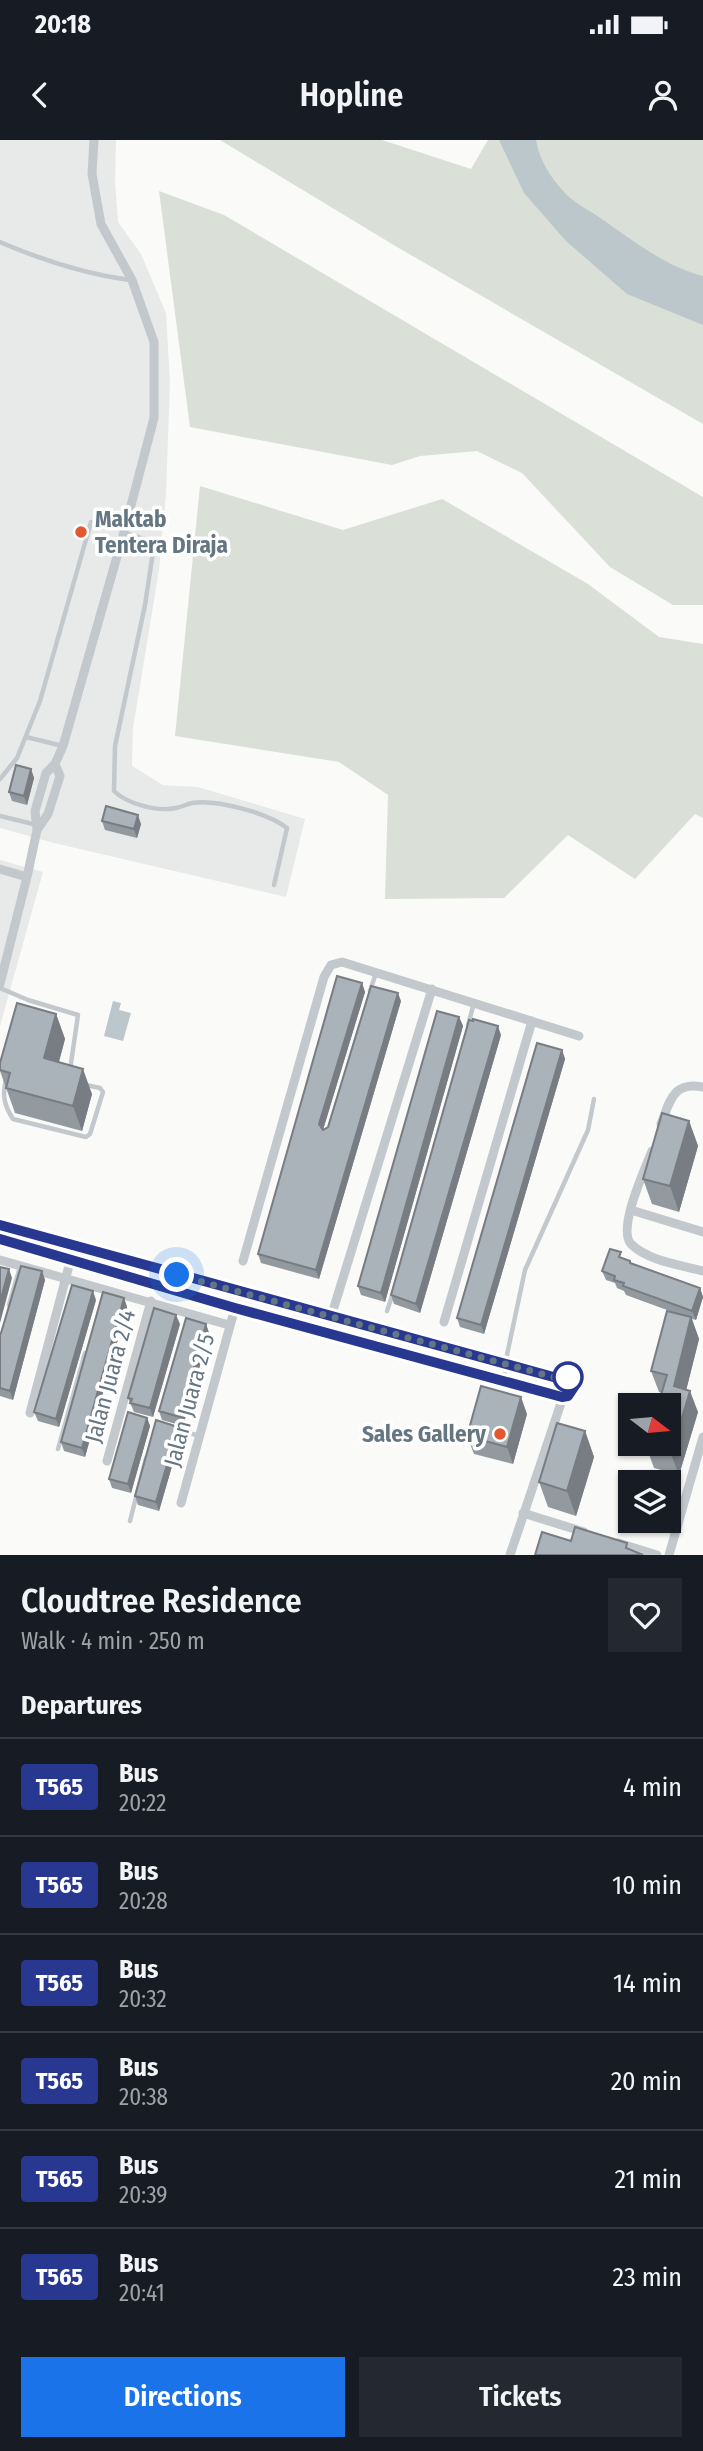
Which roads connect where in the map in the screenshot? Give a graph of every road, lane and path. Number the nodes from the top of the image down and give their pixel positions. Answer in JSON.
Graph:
{"nodes":[{"id":1,"x":94,"y":140,"type":"edge"},
{"id":2,"x":0,"y":242,"type":"edge"},
{"id":3,"x":132,"y":280,"type":"junction"},
{"id":4,"x":91,"y":522,"type":"dead end"},
{"id":5,"x":124,"y":532,"type":"junction"},
{"id":6,"x":26,"y":737,"type":"junction"},
{"id":7,"x":63,"y":746,"type":"junction"},
{"id":8,"x":55,"y":764,"type":"junction"},
{"id":9,"x":0,"y":779,"type":"edge"},
{"id":10,"x":0,"y":816,"type":"edge"},
{"id":11,"x":38,"y":827,"type":"junction"},
{"id":12,"x":0,"y":869,"type":"edge"},
{"id":13,"x":27,"y":877,"type":"junction"},
{"id":14,"x":274,"y":886,"type":"dead end"},
{"id":15,"x":376,"y":972,"type":"junction"},
{"id":16,"x":0,"y":986,"type":"edge"},
{"id":17,"x":432,"y":989,"type":"junction"},
{"id":18,"x":368,"y":998,"type":"edge"},
{"id":19,"x":29,"y":1000,"type":"junction"},
{"id":20,"x":475,"y":1002,"type":"junction"},
{"id":21,"x":25,"y":1013,"type":"edge"},
{"id":22,"x":532,"y":1021,"type":"junction"},
{"id":23,"x":465,"y":1036,"type":"edge"},
{"id":24,"x":579,"y":1036,"type":"dead end"},
{"id":25,"x":72,"y":1074,"type":"edge"},
{"id":26,"x":7,"y":1078,"type":"edge"},
{"id":27,"x":84,"y":1084,"type":"edge"},
{"id":28,"x":703,"y":1087,"type":"edge"},
{"id":29,"x":594,"y":1099,"type":"dead end"},
{"id":30,"x":631,"y":1210,"type":"junction"},
{"id":31,"x":0,"y":1225,"type":"edge"},
{"id":32,"x":703,"y":1232,"type":"edge"},
{"id":33,"x":0,"y":1238,"type":"edge"},
{"id":34,"x":74,"y":1247,"type":"junction"},
{"id":35,"x":71,"y":1259,"type":"junction"},
{"id":36,"x":0,"y":1260,"type":"edge"},
{"id":37,"x":243,"y":1261,"type":"dead end"},
{"id":38,"x":20,"y":1266,"type":"junction"},
{"id":39,"x":703,"y":1271,"type":"edge"},
{"id":40,"x":65,"y":1279,"type":"junction"},
{"id":41,"x":104,"y":1289,"type":"junction"},
{"id":42,"x":394,"y":1289,"type":"edge"},
{"id":43,"x":151,"y":1301,"type":"junction"},
{"id":44,"x":100,"y":1302,"type":"edge"},
{"id":45,"x":235,"y":1308,"type":"junction"},
{"id":46,"x":387,"y":1311,"type":"dead end"},
{"id":47,"x":189,"y":1313,"type":"junction"},
{"id":48,"x":7,"y":1314,"type":"edge"},
{"id":49,"x":331,"y":1317,"type":"junction"},
{"id":50,"x":444,"y":1322,"type":"dead end"},
{"id":51,"x":186,"y":1324,"type":"edge"},
{"id":52,"x":229,"y":1325,"type":"junction"},
{"id":53,"x":89,"y":1342,"type":"edge"},
{"id":54,"x":505,"y":1364,"type":"junction"},
{"id":55,"x":557,"y":1378,"type":"junction"},
{"id":56,"x":505,"y":1381,"type":"junction"},
{"id":57,"x":562,"y":1397,"type":"junction"},
{"id":58,"x":30,"y":1413,"type":"dead end"},
{"id":59,"x":120,"y":1413,"type":"junction"},
{"id":60,"x":132,"y":1416,"type":"edge"},
{"id":61,"x":167,"y":1427,"type":"edge"},
{"id":62,"x":201,"y":1436,"type":"junction"},
{"id":63,"x":703,"y":1437,"type":"edge"},
{"id":64,"x":149,"y":1447,"type":"edge"},
{"id":65,"x":58,"y":1449,"type":"dead end"},
{"id":66,"x":107,"y":1461,"type":"dead end"},
{"id":67,"x":181,"y":1503,"type":"dead end"},
{"id":68,"x":523,"y":1513,"type":"junction"},
{"id":69,"x":130,"y":1521,"type":"dead end"},
{"id":70,"x":597,"y":1536,"type":"edge"},
{"id":71,"x":609,"y":1540,"type":"edge"},
{"id":72,"x":622,"y":1544,"type":"junction"},
{"id":73,"x":510,"y":1555,"type":"edge"},
{"id":74,"x":619,"y":1555,"type":"edge"},
{"id":75,"x":657,"y":1555,"type":"edge"},
{"id":76,"x":669,"y":1555,"type":"edge"}],
"edges":[{"from":1,"to":3,"type":"street"},
{"from":2,"to":3,"type":"lane"},
{"from":3,"to":5,"type":"street"},
{"from":4,"to":6,"type":"lane"},
{"from":5,"to":7,"type":"street"},
{"from":5,"to":14,"type":"lane"},
{"from":6,"to":7,"type":"lane"},
{"from":6,"to":9,"type":"lane"},
{"from":7,"to":8,"type":"street"},
{"from":8,"to":11,"type":"street"},
{"from":8,"to":11,"type":"street"},
{"from":10,"to":11,"type":"lane"},
{"from":11,"to":13,"type":"street"},
{"from":12,"to":13,"type":"street"},
{"from":13,"to":16,"type":"street"},
{"from":15,"to":17,"type":"street"},
{"from":15,"to":18,"type":"lane"},
{"from":15,"to":37,"type":"street"},
{"from":16,"to":19,"type":"lane"},
{"from":17,"to":20,"type":"street"},
{"from":17,"to":49,"type":"street"},
{"from":19,"to":21,"type":"lane"},
{"from":19,"to":25,"type":"lane"},
{"from":20,"to":22,"type":"street"},
{"from":20,"to":23,"type":"lane"},
{"from":22,"to":24,"type":"street"},
{"from":22,"to":50,"type":"street"},
{"from":26,"to":27,"type":"lane"},
{"from":28,"to":30,"type":"street"},
{"from":29,"to":54,"type":"lane"},
{"from":30,"to":32,"type":"street"},
{"from":30,"to":39,"type":"street"},
{"from":31,"to":34,"type":"street"},
{"from":33,"to":35,"type":"street"},
{"from":34,"to":35,"type":"street"},
{"from":34,"to":49,"type":"street"},
{"from":35,"to":40,"type":"street"},
{"from":35,"to":45,"type":"street"},
{"from":36,"to":38,"type":"street"},
{"from":38,"to":40,"type":"street"},
{"from":38,"to":48,"type":"lane"},
{"from":40,"to":41,"type":"street"},
{"from":40,"to":58,"type":"street"},
{"from":41,"to":43,"type":"street"},
{"from":41,"to":44,"type":"lane"},
{"from":42,"to":46,"type":"lane"},
{"from":43,"to":47,"type":"street"},
{"from":43,"to":59,"type":"street","name":"Jalan Juara 2/4"},
{"from":45,"to":52,"type":"street","name":"Jalan Juara 2/5"},
{"from":45,"to":56,"type":"street"},
{"from":47,"to":51,"type":"lane"},
{"from":47,"to":52,"type":"street"},
{"from":49,"to":54,"type":"street"},
{"from":52,"to":62,"type":"street","name":"Jalan Juara 2/5"},
{"from":53,"to":65,"type":"lane"},
{"from":54,"to":55,"type":"street"},
{"from":54,"to":56,"type":"lane"},
{"from":55,"to":57,"type":"street"},
{"from":55,"to":57,"type":"street"},
{"from":56,"to":57,"type":"street"},
{"from":57,"to":68,"type":"street"},
{"from":59,"to":60,"type":"lane"},
{"from":59,"to":66,"type":"street","name":"Jalan Juara 2/4"},
{"from":61,"to":62,"type":"lane"},
{"from":62,"to":67,"type":"street","name":"Jalan Juara 2/5"},
{"from":63,"to":76,"type":"street"},
{"from":64,"to":69,"type":"lane"},
{"from":68,"to":70,"type":"street"},
{"from":68,"to":73,"type":"street"},
{"from":71,"to":72,"type":"street"},
{"from":72,"to":74,"type":"lane"},
{"from":72,"to":75,"type":"street"}]}
